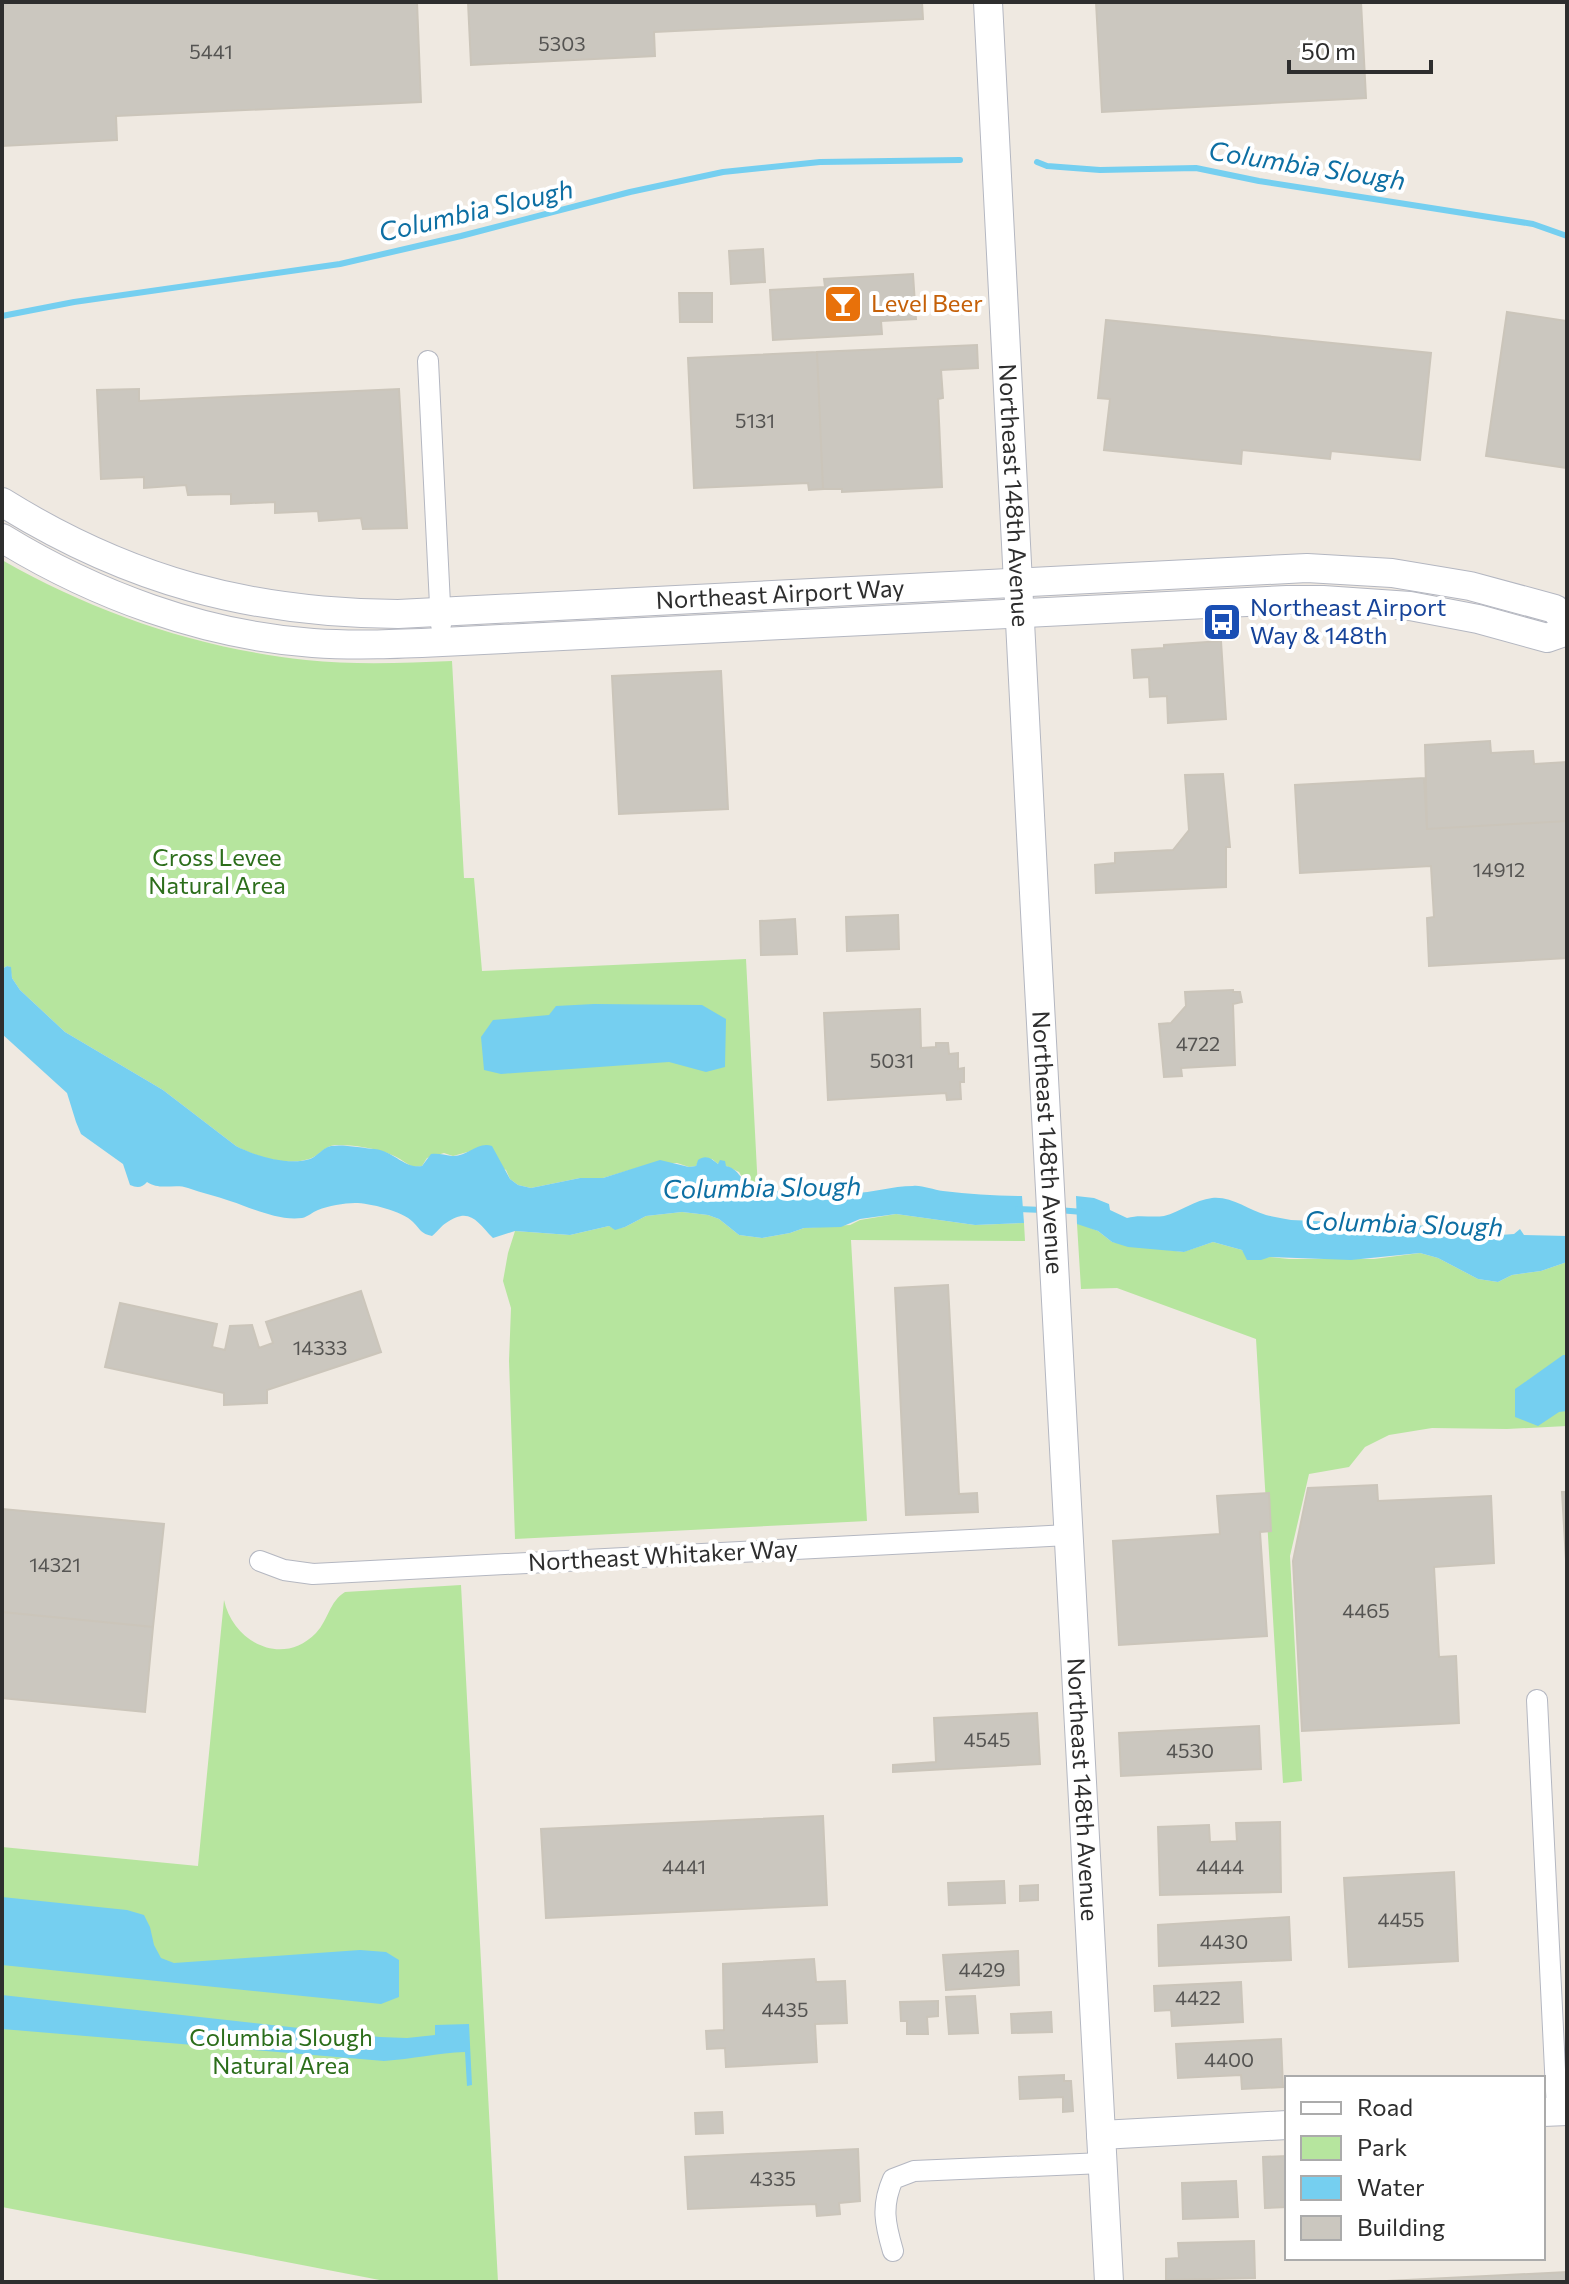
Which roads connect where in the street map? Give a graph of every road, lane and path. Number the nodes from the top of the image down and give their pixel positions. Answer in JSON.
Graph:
{"nodes":[{"id":1,"x":988,"y":2,"type":"edge"},
{"id":2,"x":428,"y":361,"type":"dead end"},
{"id":3,"x":2,"y":502,"type":"edge"},
{"id":4,"x":2,"y":538,"type":"edge"},
{"id":5,"x":1017,"y":582,"type":"junction"},
{"id":6,"x":441,"y":612,"type":"junction"},
{"id":7,"x":1019,"y":613,"type":"junction"},
{"id":8,"x":1567,"y":628,"type":"edge"},
{"id":9,"x":442,"y":642,"type":"junction"},
{"id":10,"x":1068,"y":1535,"type":"junction"},
{"id":11,"x":260,"y":1561,"type":"dead end"},
{"id":12,"x":1537,"y":1700,"type":"dead end"},
{"id":13,"x":1556,"y":2111,"type":"edge"},
{"id":14,"x":1285,"y":2125,"type":"edge"},
{"id":15,"x":1101,"y":2135,"type":"junction"},
{"id":16,"x":1103,"y":2163,"type":"junction"},
{"id":17,"x":893,"y":2251,"type":"dead end"},
{"id":18,"x":1109,"y":2282,"type":"edge"}],
"edges":[{"from":1,"to":5,"type":"main road","name":"Northeast 148th Avenue"},
{"from":2,"to":6,"type":"street"},
{"from":3,"to":6,"type":"main road","name":"Northeast Airport Way"},
{"from":4,"to":9,"type":"main road","name":"Northeast Airport Way"},
{"from":5,"to":6,"type":"main road","name":"Northeast Airport Way"},
{"from":5,"to":7,"type":"main road","name":"Northeast 148th Avenue"},
{"from":5,"to":8,"type":"main road","name":"Northeast Airport Way"},
{"from":6,"to":9,"type":"street"},
{"from":7,"to":8,"type":"main road","name":"Northeast Airport Way"},
{"from":7,"to":9,"type":"main road","name":"Northeast Airport Way"},
{"from":7,"to":10,"type":"main road","name":"Northeast 148th Avenue"},
{"from":10,"to":11,"type":"street","name":"Northeast Whitaker Way"},
{"from":10,"to":15,"type":"main road","name":"Northeast 148th Avenue"},
{"from":12,"to":13,"type":"street"},
{"from":14,"to":15,"type":"main road"},
{"from":15,"to":16,"type":"main road","name":"Northeast 148th Avenue"},
{"from":16,"to":17,"type":"street"},
{"from":16,"to":18,"type":"main road","name":"Northeast 148th Avenue"}]}
